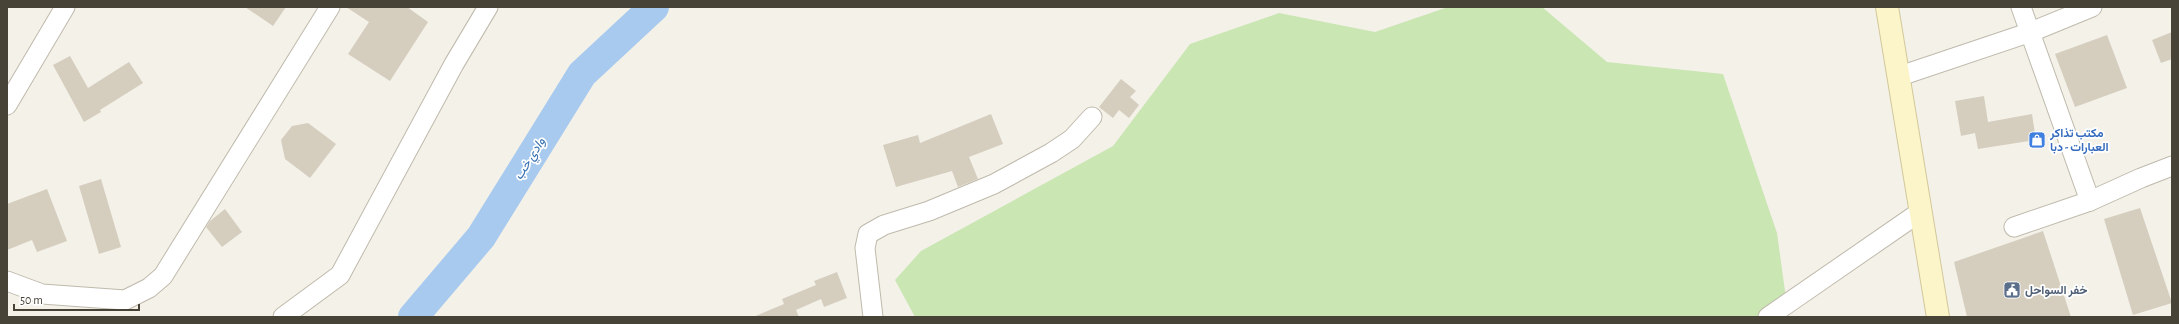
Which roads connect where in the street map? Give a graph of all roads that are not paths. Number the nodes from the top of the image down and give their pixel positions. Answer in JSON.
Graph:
{"nodes":[{"id":1,"x":65,"y":7,"type":"edge"},
{"id":2,"x":330,"y":7,"type":"edge"},
{"id":3,"x":488,"y":7,"type":"edge"},
{"id":4,"x":1888,"y":7,"type":"edge"},
{"id":5,"x":2021,"y":7,"type":"edge"},
{"id":6,"x":2092,"y":7,"type":"edge"},
{"id":7,"x":2031,"y":32,"type":"junction"},
{"id":8,"x":1900,"y":76,"type":"junction"},
{"id":9,"x":7,"y":105,"type":"edge"},
{"id":10,"x":1092,"y":116,"type":"dead end"},
{"id":11,"x":2172,"y":166,"type":"edge"},
{"id":12,"x":2090,"y":200,"type":"junction"},
{"id":13,"x":1920,"y":212,"type":"junction"},
{"id":14,"x":2014,"y":227,"type":"dead end"},
{"id":15,"x":7,"y":281,"type":"edge"},
{"id":16,"x":283,"y":317,"type":"edge"},
{"id":17,"x":873,"y":317,"type":"edge"},
{"id":18,"x":1768,"y":317,"type":"edge"},
{"id":19,"x":1938,"y":317,"type":"edge"}],
"edges":[{"from":1,"to":9,"type":"street"},
{"from":2,"to":15,"type":"street"},
{"from":3,"to":16,"type":"street"},
{"from":4,"to":8,"type":"street"},
{"from":5,"to":7,"type":"street"},
{"from":6,"to":7,"type":"street"},
{"from":7,"to":8,"type":"street"},
{"from":7,"to":12,"type":"street"},
{"from":8,"to":13,"type":"street"},
{"from":10,"to":17,"type":"street"},
{"from":11,"to":12,"type":"street"},
{"from":12,"to":14,"type":"street"},
{"from":13,"to":18,"type":"street"},
{"from":13,"to":19,"type":"street"}]}
